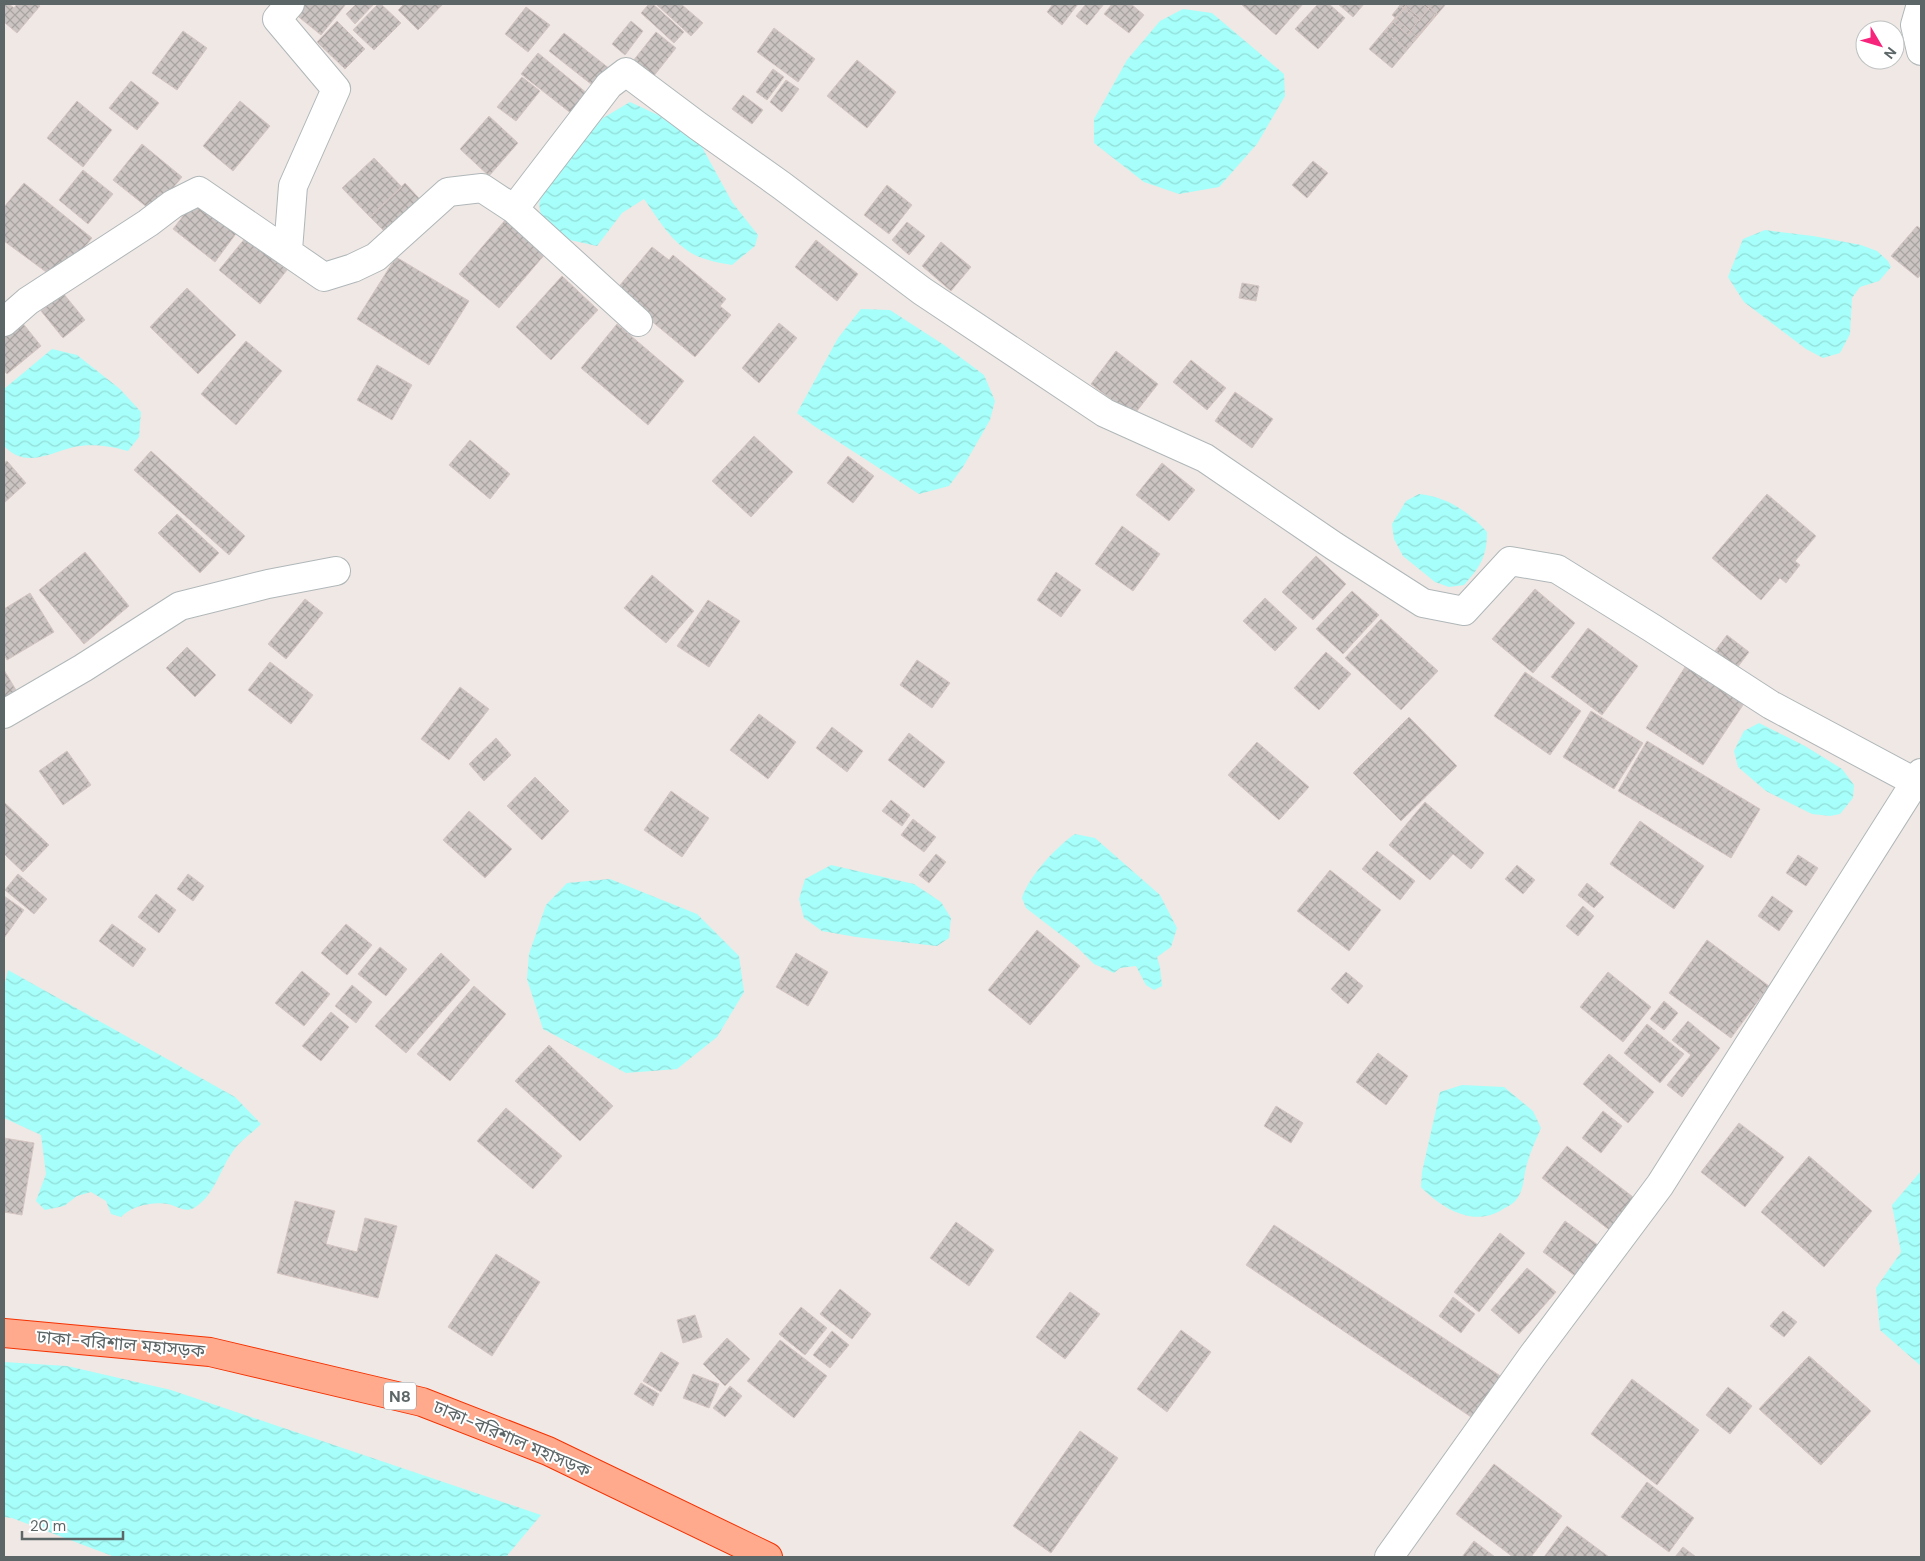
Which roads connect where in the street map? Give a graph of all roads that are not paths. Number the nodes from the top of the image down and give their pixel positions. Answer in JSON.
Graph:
{"nodes":[{"id":1,"x":290,"y":4,"type":"edge"},
{"id":2,"x":1921,"y":4,"type":"edge"},
{"id":3,"x":1921,"y":51,"type":"edge"},
{"id":4,"x":514,"y":209,"type":"junction"},
{"id":5,"x":288,"y":250,"type":"junction"},
{"id":6,"x":4,"y":322,"type":"edge"},
{"id":7,"x":638,"y":322,"type":"dead end"},
{"id":8,"x":336,"y":571,"type":"dead end"},
{"id":9,"x":4,"y":714,"type":"edge"},
{"id":10,"x":1918,"y":778,"type":"edge"},
{"id":11,"x":4,"y":1333,"type":"edge"},
{"id":12,"x":768,"y":1557,"type":"edge"},
{"id":13,"x":1389,"y":1557,"type":"edge"}],
"edges":[{"from":1,"to":5,"type":"street"},
{"from":2,"to":3,"type":"street"},
{"from":4,"to":5,"type":"street"},
{"from":4,"to":7,"type":"street"},
{"from":4,"to":10,"type":"street"},
{"from":5,"to":6,"type":"street"},
{"from":8,"to":9,"type":"street"},
{"from":10,"to":13,"type":"street"},
{"from":11,"to":12,"type":"highway","name":"ঢাকা-বরিশাল মহাসড়ক","number":"N8"}]}
